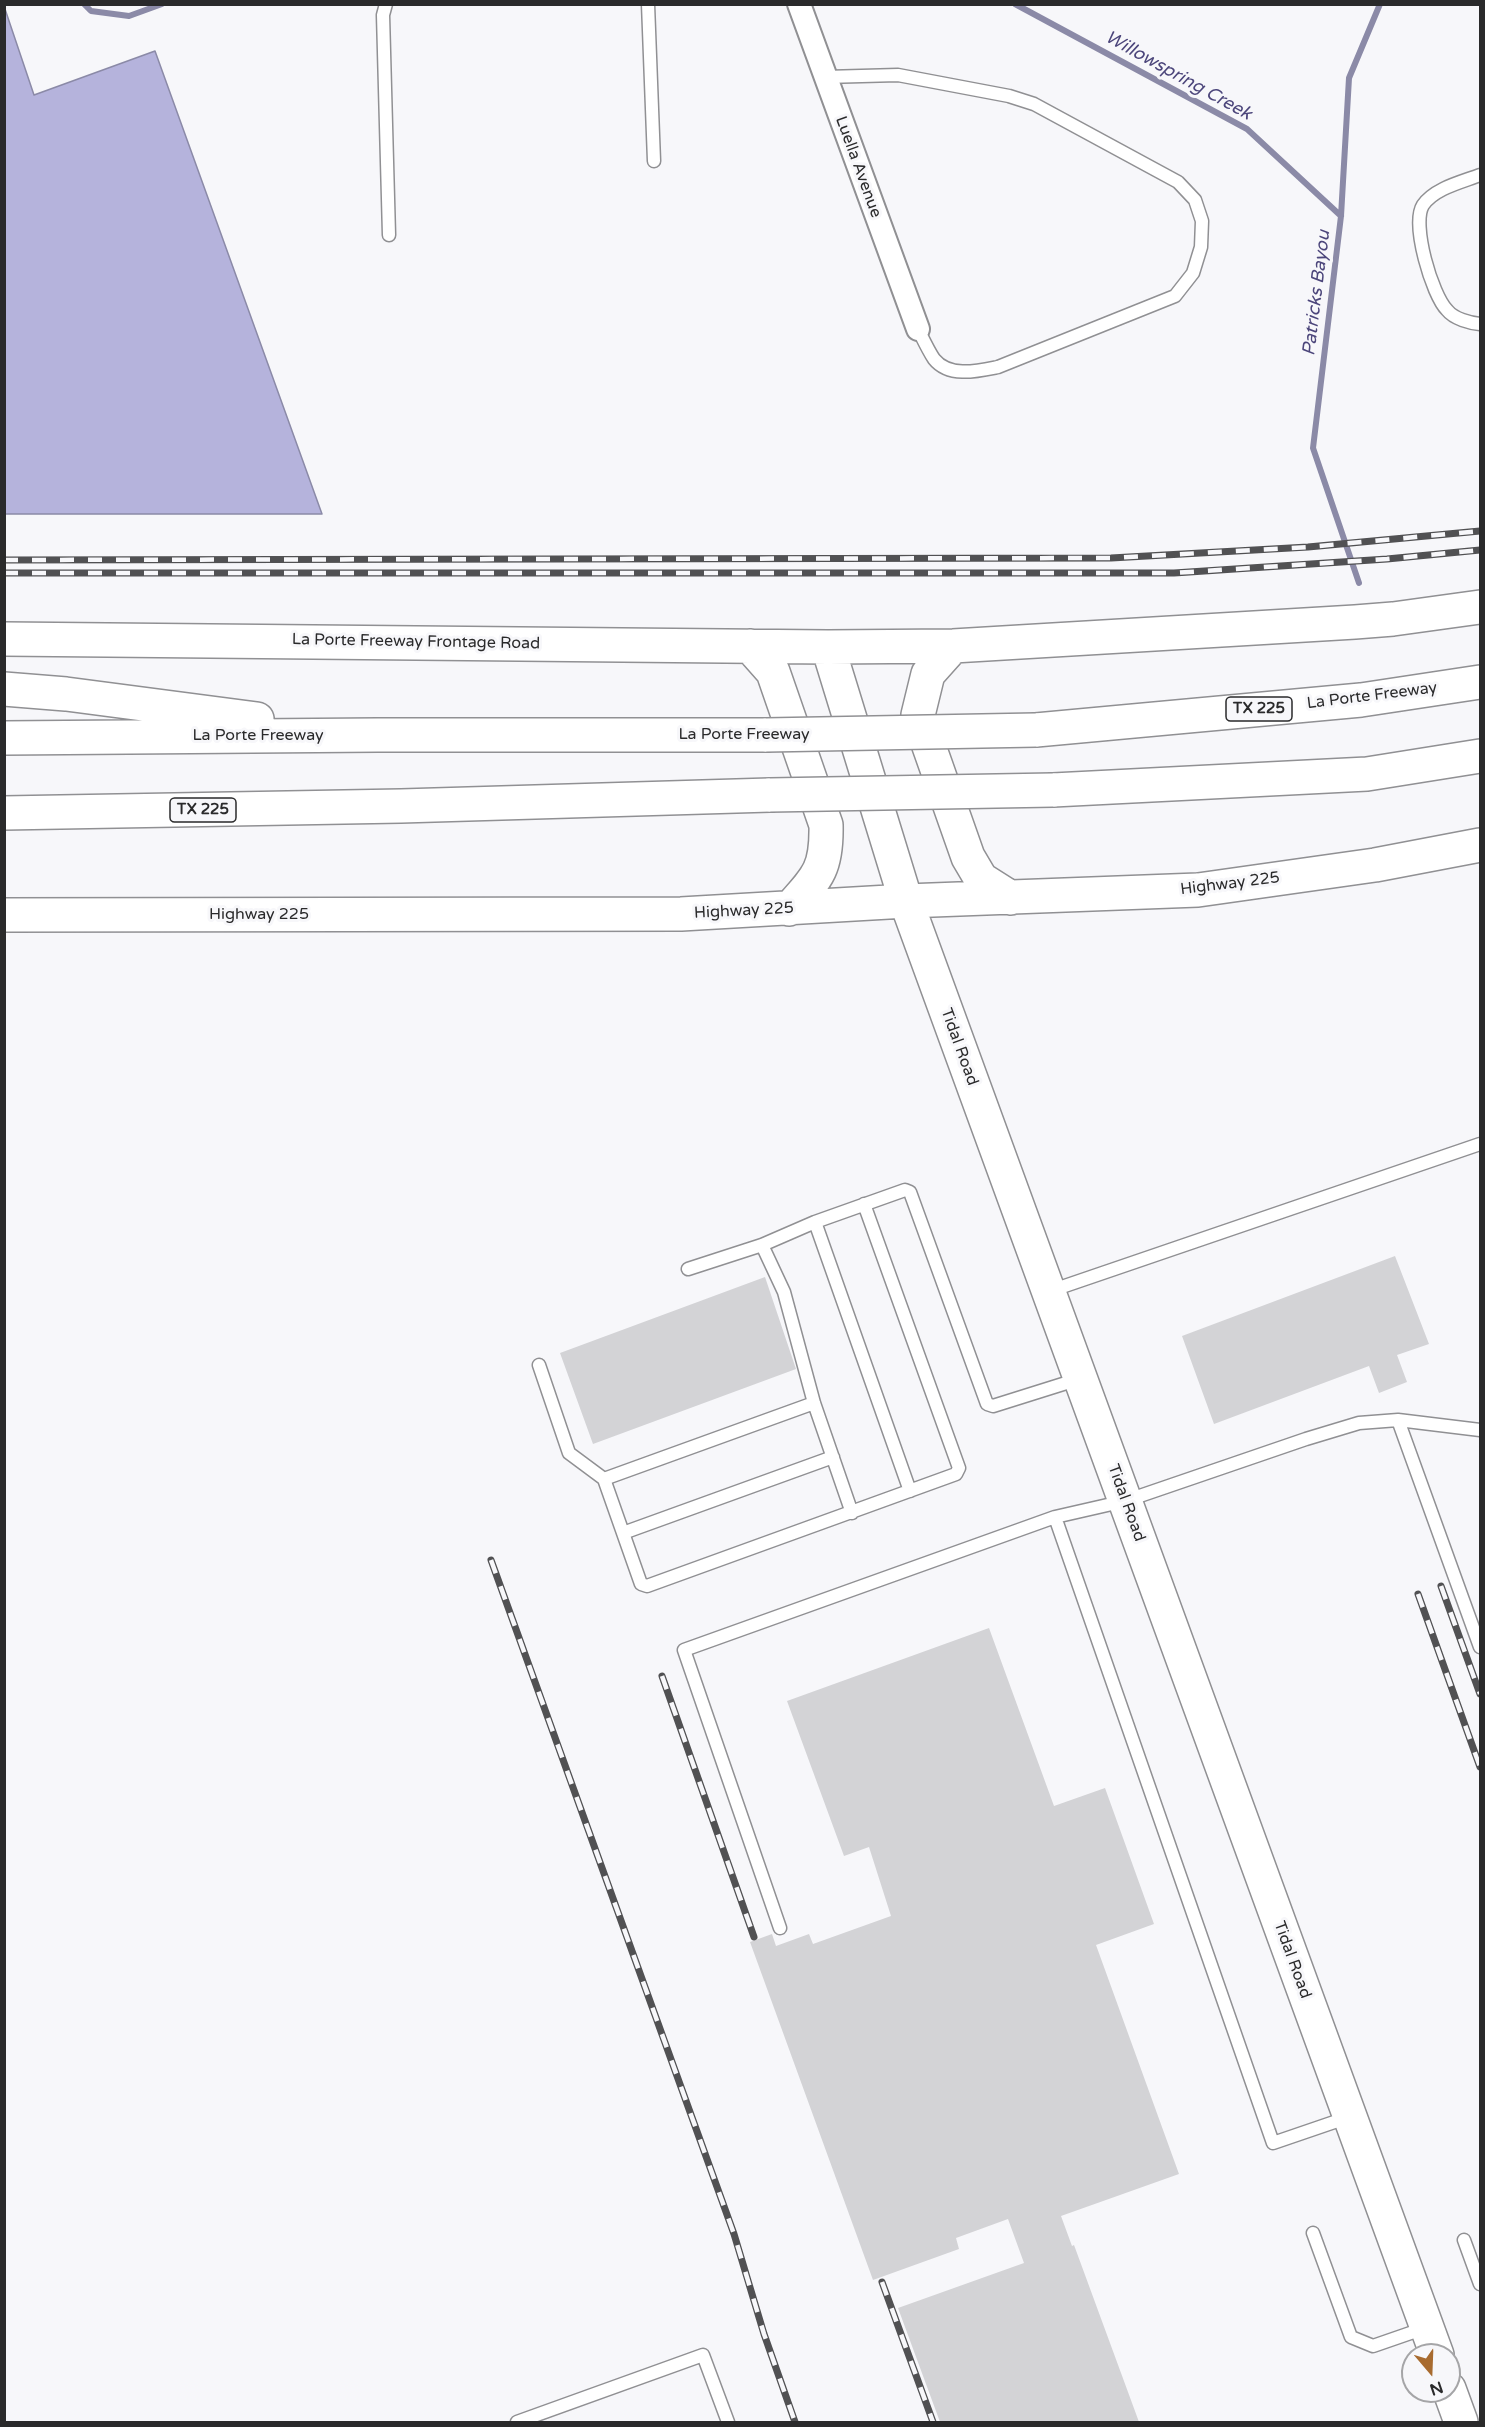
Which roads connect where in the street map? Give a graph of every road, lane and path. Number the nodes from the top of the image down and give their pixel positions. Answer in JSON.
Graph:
{"nodes":[{"id":1,"x":386,"y":4,"type":"edge"},
{"id":2,"x":648,"y":4,"type":"edge"},
{"id":3,"x":798,"y":4,"type":"edge"},
{"id":4,"x":825,"y":77,"type":"junction"},
{"id":5,"x":654,"y":161,"type":"dead end"},
{"id":6,"x":1480,"y":176,"type":"edge"},
{"id":7,"x":389,"y":235,"type":"dead end"},
{"id":8,"x":1480,"y":324,"type":"edge"},
{"id":9,"x":918,"y":329,"type":"joint"},
{"id":10,"x":1480,"y":607,"type":"edge"},
{"id":11,"x":4,"y":639,"type":"edge"},
{"id":12,"x":750,"y":646,"type":"junction"},
{"id":13,"x":953,"y":646,"type":"junction"},
{"id":14,"x":828,"y":647,"type":"junction"},
{"id":15,"x":1480,"y":682,"type":"edge"},
{"id":16,"x":4,"y":688,"type":"edge"},
{"id":17,"x":378,"y":735,"type":"junction"},
{"id":18,"x":4,"y":738,"type":"edge"},
{"id":19,"x":1480,"y":756,"type":"edge"},
{"id":20,"x":401,"y":806,"type":"junction"},
{"id":21,"x":4,"y":813,"type":"edge"},
{"id":22,"x":4,"y":835,"type":"edge"},
{"id":23,"x":1480,"y":845,"type":"edge"},
{"id":24,"x":1011,"y":898,"type":"junction"},
{"id":25,"x":906,"y":901,"type":"junction"},
{"id":26,"x":789,"y":909,"type":"junction"},
{"id":27,"x":4,"y":915,"type":"edge"},
{"id":28,"x":1480,"y":1144,"type":"edge"},
{"id":29,"x":864,"y":1204,"type":"junction"},
{"id":30,"x":815,"y":1222,"type":"junction"},
{"id":31,"x":762,"y":1245,"type":"junction"},
{"id":32,"x":688,"y":1269,"type":"dead end"},
{"id":33,"x":1048,"y":1292,"type":"junction"},
{"id":34,"x":539,"y":1365,"type":"dead end"},
{"id":35,"x":1080,"y":1378,"type":"junction"},
{"id":36,"x":814,"y":1403,"type":"junction"},
{"id":37,"x":1398,"y":1420,"type":"junction"},
{"id":38,"x":1480,"y":1430,"type":"edge"},
{"id":39,"x":833,"y":1457,"type":"junction"},
{"id":40,"x":604,"y":1479,"type":"junction"},
{"id":41,"x":910,"y":1491,"type":"junction"},
{"id":42,"x":1125,"y":1501,"type":"junction"},
{"id":43,"x":852,"y":1513,"type":"junction"},
{"id":44,"x":1055,"y":1517,"type":"junction"},
{"id":45,"x":623,"y":1533,"type":"junction"},
{"id":46,"x":1480,"y":1647,"type":"edge"},
{"id":47,"x":780,"y":1928,"type":"dead end"},
{"id":48,"x":1350,"y":2116,"type":"junction"},
{"id":49,"x":1313,"y":2233,"type":"dead end"},
{"id":50,"x":1464,"y":2240,"type":"dead end"},
{"id":51,"x":1480,"y":2284,"type":"edge"},
{"id":52,"x":1432,"y":2341,"type":"edge"},
{"id":53,"x":1454,"y":2403,"type":"edge"},
{"id":54,"x":517,"y":2422,"type":"edge"},
{"id":55,"x":728,"y":2422,"type":"edge"},
{"id":56,"x":1461,"y":2422,"type":"edge"}],
"edges":[{"from":1,"to":7,"type":"lane"},
{"from":2,"to":5,"type":"lane"},
{"from":3,"to":4,"type":"street","name":"Luella Avenue"},
{"from":4,"to":9,"type":"street","name":"Luella Avenue"},
{"from":4,"to":9,"type":"lane"},
{"from":6,"to":8,"type":"lane"},
{"from":10,"to":13,"type":"main road"},
{"from":11,"to":12,"type":"main road","name":"La Porte Freeway Frontage Road"},
{"from":12,"to":14,"type":"main road","name":"La Porte Freeway Frontage Road"},
{"from":12,"to":26,"type":"main road"},
{"from":13,"to":14,"type":"main road"},
{"from":13,"to":24,"type":"main road"},
{"from":14,"to":25,"type":"main road","name":"Tidal Road"},
{"from":15,"to":17,"type":"main road","name":"La Porte Freeway","number":"TX 225","bridge":true},
{"from":16,"to":17,"type":"main road"},
{"from":17,"to":18,"type":"main road","name":"La Porte Freeway","number":"TX 225"},
{"from":19,"to":20,"type":"main road","number":"TX 225","bridge":true},
{"from":20,"to":21,"type":"main road","number":"TX 225"},
{"from":20,"to":22,"type":"main road"},
{"from":23,"to":24,"type":"main road","name":"Highway 225"},
{"from":24,"to":25,"type":"main road","name":"Highway 225"},
{"from":25,"to":26,"type":"main road","name":"Highway 225"},
{"from":25,"to":33,"type":"main road","name":"Tidal Road"},
{"from":26,"to":27,"type":"main road","name":"Highway 225"},
{"from":28,"to":33,"type":"lane"},
{"from":29,"to":30,"type":"lane"},
{"from":29,"to":35,"type":"lane"},
{"from":29,"to":41,"type":"lane"},
{"from":30,"to":31,"type":"lane"},
{"from":30,"to":41,"type":"lane"},
{"from":31,"to":32,"type":"lane"},
{"from":31,"to":36,"type":"lane"},
{"from":33,"to":35,"type":"main road","name":"Tidal Road"},
{"from":34,"to":40,"type":"lane"},
{"from":35,"to":42,"type":"main road","name":"Tidal Road"},
{"from":36,"to":39,"type":"lane"},
{"from":36,"to":40,"type":"lane"},
{"from":37,"to":38,"type":"lane"},
{"from":37,"to":42,"type":"lane"},
{"from":37,"to":46,"type":"lane"},
{"from":39,"to":43,"type":"lane"},
{"from":39,"to":45,"type":"lane"},
{"from":40,"to":45,"type":"lane"},
{"from":41,"to":43,"type":"lane"},
{"from":42,"to":44,"type":"lane"},
{"from":42,"to":48,"type":"main road","name":"Tidal Road"},
{"from":43,"to":45,"type":"lane"},
{"from":44,"to":47,"type":"lane"},
{"from":44,"to":48,"type":"lane"},
{"from":48,"to":52,"type":"main road","name":"Tidal Road"},
{"from":49,"to":52,"type":"lane"},
{"from":50,"to":51,"type":"lane"},
{"from":53,"to":56,"type":"main road"},
{"from":54,"to":55,"type":"lane"}]}
